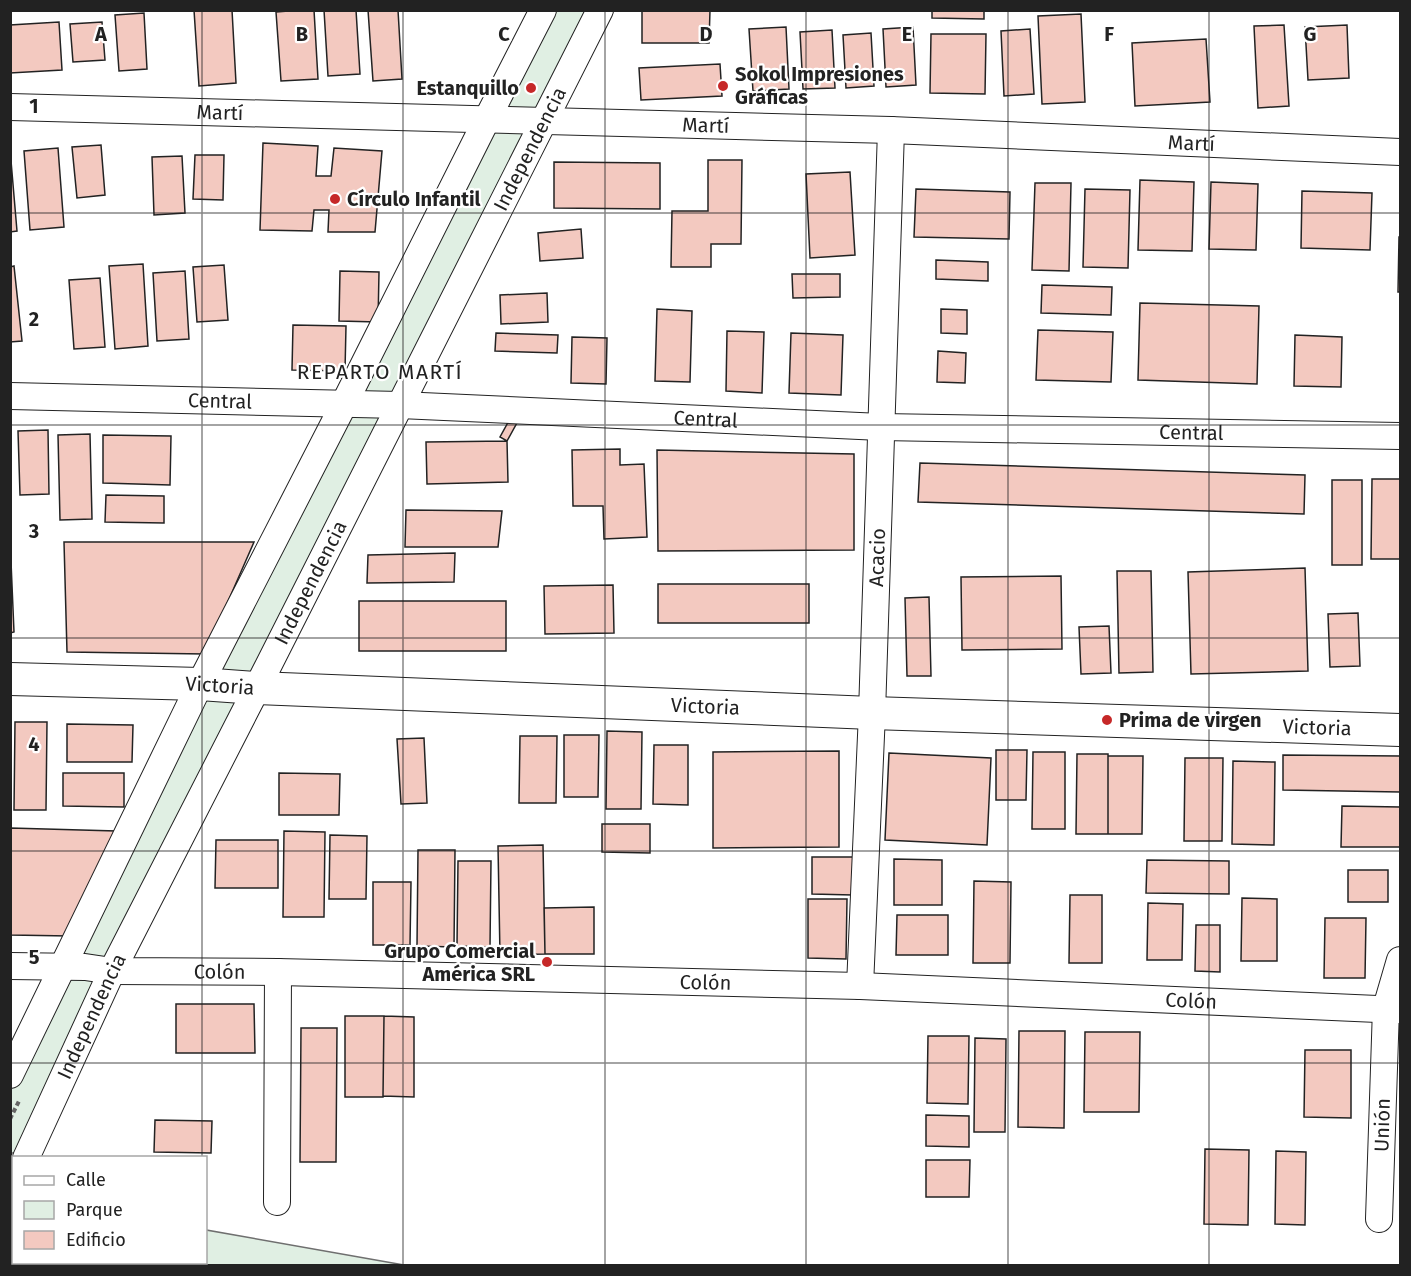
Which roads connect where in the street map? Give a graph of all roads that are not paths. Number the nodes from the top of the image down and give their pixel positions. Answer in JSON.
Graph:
{"nodes":[{"id":1,"x":543,"y":10,"type":"edge"},
{"id":2,"x":600,"y":10,"type":"edge"},
{"id":3,"x":10,"y":107,"type":"edge"},
{"id":4,"x":486,"y":121,"type":"junction"},
{"id":5,"x":543,"y":122,"type":"junction"},
{"id":6,"x":891,"y":130,"type":"junction"},
{"id":7,"x":1401,"y":152,"type":"edge"},
{"id":8,"x":10,"y":396,"type":"edge"},
{"id":9,"x":344,"y":404,"type":"junction"},
{"id":10,"x":400,"y":405,"type":"junction"},
{"id":11,"x":881,"y":427,"type":"junction"},
{"id":12,"x":1401,"y":436,"type":"edge"},
{"id":13,"x":10,"y":679,"type":"edge"},
{"id":14,"x":200,"y":684,"type":"junction"},
{"id":15,"x":257,"y":688,"type":"junction"},
{"id":16,"x":872,"y":712,"type":"junction"},
{"id":17,"x":1401,"y":730,"type":"edge"},
{"id":18,"x":1401,"y":960,"type":"edge"},
{"id":19,"x":10,"y":966,"type":"edge"},
{"id":20,"x":63,"y":968,"type":"junction"},
{"id":21,"x":111,"y":970,"type":"junction"},
{"id":22,"x":278,"y":972,"type":"junction"},
{"id":23,"x":860,"y":986,"type":"junction"},
{"id":24,"x":1393,"y":1009,"type":"edge"},
{"id":25,"x":10,"y":1075,"type":"edge"},
{"id":26,"x":27,"y":1156,"type":"edge"},
{"id":27,"x":277,"y":1202,"type":"dead end"},
{"id":28,"x":1379,"y":1219,"type":"dead end"}],
"edges":[{"from":1,"to":4,"type":"street"},
{"from":2,"to":5,"type":"street","name":"Independencia"},
{"from":3,"to":4,"type":"street","name":"Martí"},
{"from":4,"to":5,"type":"street","name":"Martí"},
{"from":4,"to":9,"type":"street"},
{"from":5,"to":6,"type":"street","name":"Martí"},
{"from":5,"to":10,"type":"street","name":"Independencia"},
{"from":6,"to":7,"type":"street","name":"Martí"},
{"from":6,"to":11,"type":"street","name":"Acacio"},
{"from":8,"to":9,"type":"street","name":"Central"},
{"from":9,"to":10,"type":"street","name":"Central"},
{"from":9,"to":14,"type":"street"},
{"from":10,"to":11,"type":"street","name":"Central"},
{"from":10,"to":15,"type":"street","name":"Independencia"},
{"from":11,"to":12,"type":"street","name":"Central"},
{"from":11,"to":16,"type":"street","name":"Acacio"},
{"from":13,"to":14,"type":"street","name":"Victoria"},
{"from":14,"to":15,"type":"street","name":"Victoria"},
{"from":14,"to":20,"type":"street"},
{"from":15,"to":16,"type":"street","name":"Victoria"},
{"from":15,"to":21,"type":"street","name":"Independencia"},
{"from":16,"to":17,"type":"street","name":"Victoria"},
{"from":16,"to":23,"type":"street","name":"Acacio"},
{"from":18,"to":24,"type":"street","name":"Unión"},
{"from":19,"to":20,"type":"street","name":"Colón"},
{"from":20,"to":21,"type":"street","name":"Colón"},
{"from":20,"to":25,"type":"street"},
{"from":21,"to":22,"type":"street","name":"Colón"},
{"from":21,"to":26,"type":"street","name":"Independencia"},
{"from":22,"to":23,"type":"street","name":"Colón"},
{"from":22,"to":27,"type":"street"},
{"from":23,"to":24,"type":"street","name":"Colón"},
{"from":24,"to":28,"type":"street","name":"Unión"}]}
